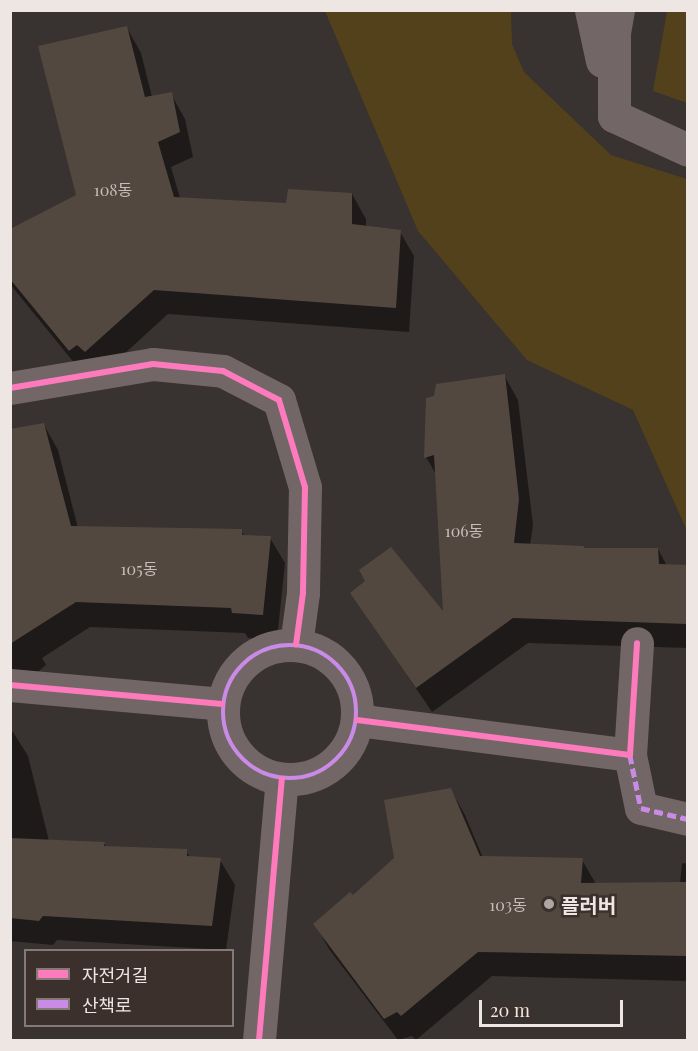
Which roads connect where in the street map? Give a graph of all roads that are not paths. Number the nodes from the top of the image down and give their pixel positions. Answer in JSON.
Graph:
{"nodes":[{"id":1,"x":591,"y":10,"type":"edge"},
{"id":2,"x":618,"y":10,"type":"edge"},
{"id":3,"x":614,"y":116,"type":"junction"},
{"id":4,"x":687,"y":150,"type":"edge"},
{"id":5,"x":10,"y":388,"type":"edge"},
{"id":6,"x":637,"y":642,"type":"dead end"},
{"id":7,"x":296,"y":645,"type":"junction"},
{"id":8,"x":10,"y":685,"type":"edge"},
{"id":9,"x":222,"y":704,"type":"junction"},
{"id":10,"x":357,"y":720,"type":"junction"},
{"id":11,"x":630,"y":755,"type":"junction"},
{"id":12,"x":282,"y":779,"type":"junction"},
{"id":13,"x":687,"y":819,"type":"edge"},
{"id":14,"x":259,"y":1041,"type":"edge"}],
"edges":[{"from":1,"to":3,"type":"street"},
{"from":2,"to":3,"type":"street"},
{"from":3,"to":4,"type":"street"},
{"from":5,"to":7,"type":"street"},
{"from":6,"to":11,"type":"street"},
{"from":7,"to":9,"type":"street"},
{"from":7,"to":10,"type":"street"},
{"from":8,"to":9,"type":"street"},
{"from":9,"to":12,"type":"street"},
{"from":10,"to":11,"type":"street"},
{"from":10,"to":12,"type":"street"},
{"from":11,"to":13,"type":"street"},
{"from":12,"to":14,"type":"street"}]}
